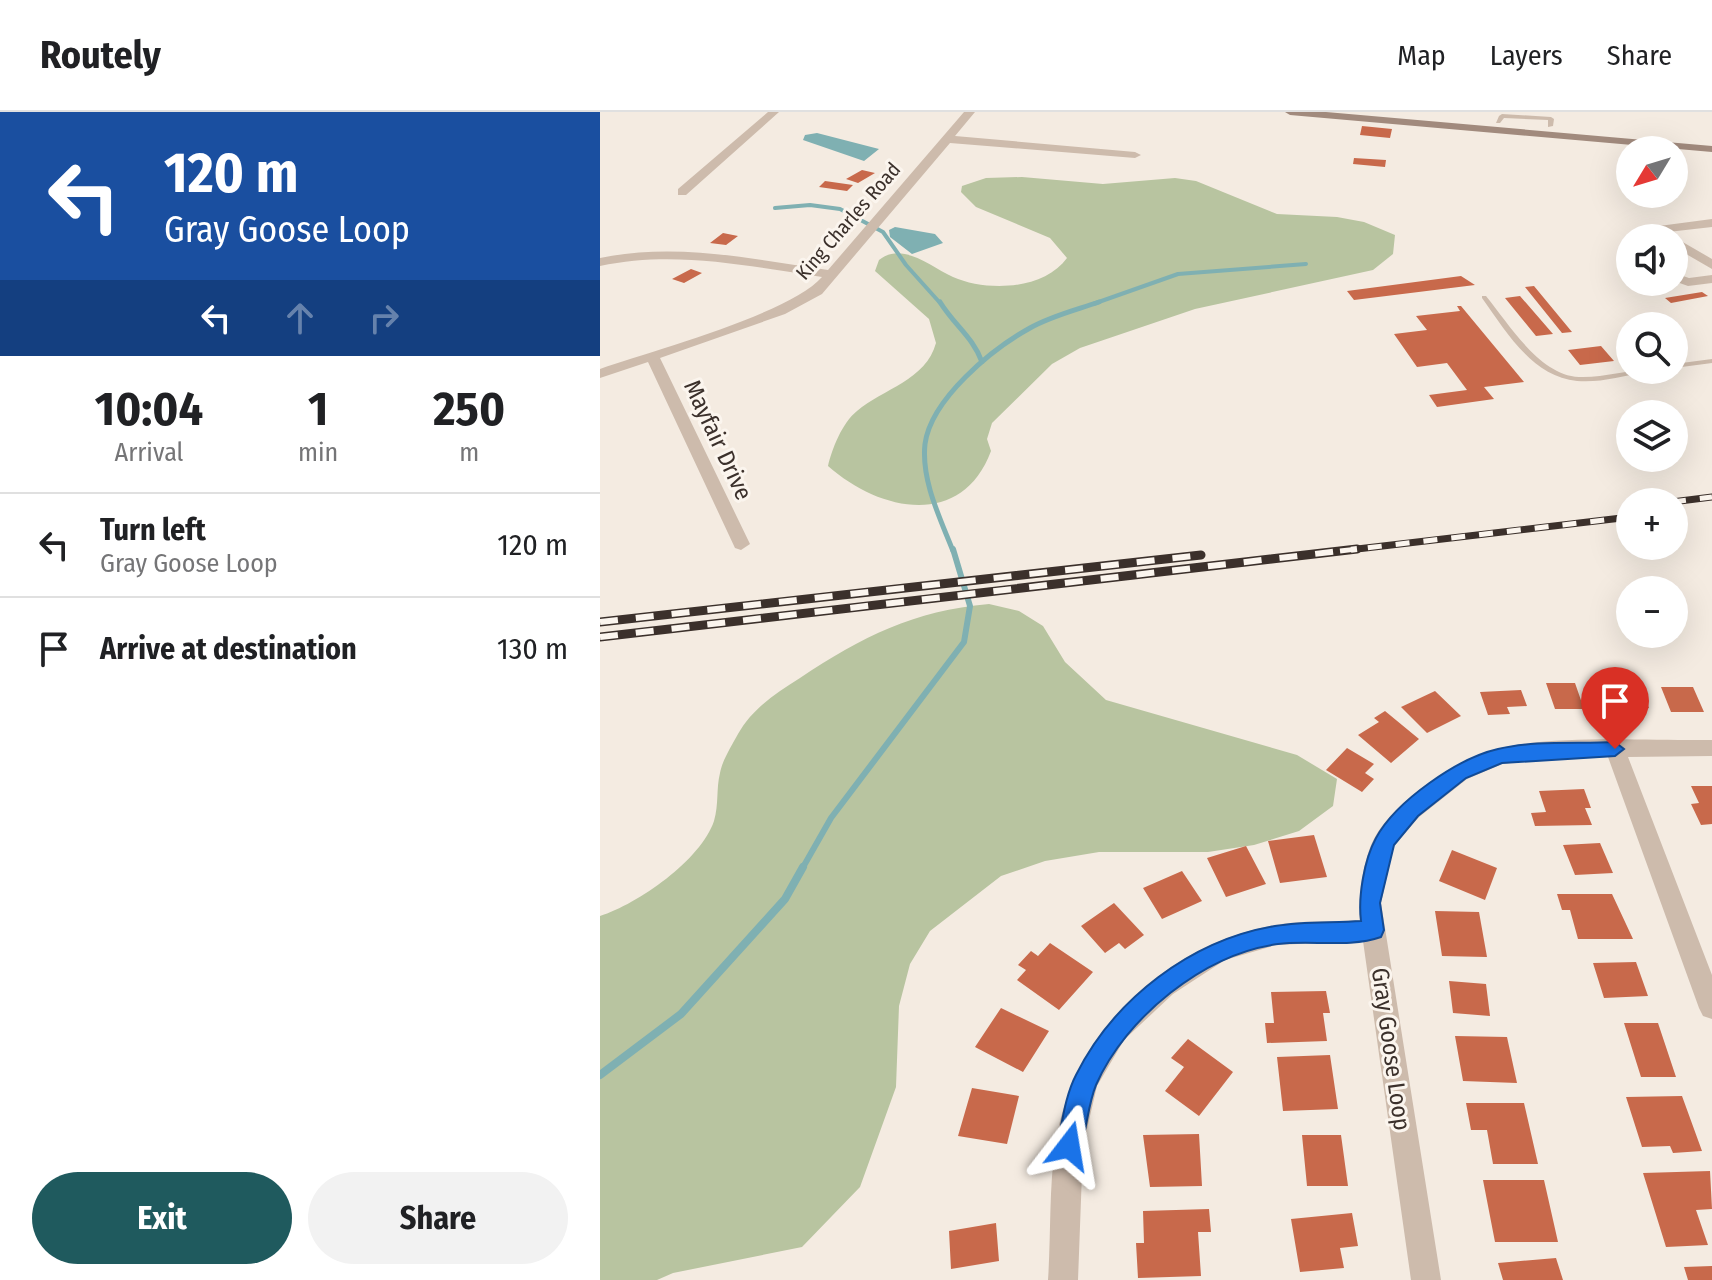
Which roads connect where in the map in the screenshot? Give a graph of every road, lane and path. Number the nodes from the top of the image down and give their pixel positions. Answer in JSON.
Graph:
{"nodes":[{"id":1,"x":774,"y":112,"type":"edge"},
{"id":2,"x":970,"y":112,"type":"edge"},
{"id":3,"x":1290,"y":112,"type":"edge"},
{"id":4,"x":1375,"y":112,"type":"edge"},
{"id":5,"x":1460,"y":126,"type":"junction"},
{"id":6,"x":1575,"y":128,"type":"junction"},
{"id":7,"x":947,"y":139,"type":"junction"},
{"id":8,"x":1712,"y":145,"type":"edge"},
{"id":9,"x":1135,"y":155,"type":"dead end"},
{"id":10,"x":682,"y":192,"type":"dead end"},
{"id":11,"x":1712,"y":223,"type":"edge"},
{"id":12,"x":1688,"y":230,"type":"edge"},
{"id":13,"x":1688,"y":250,"type":"edge"},
{"id":14,"x":600,"y":262,"type":"edge"},
{"id":15,"x":1712,"y":265,"type":"edge"},
{"id":16,"x":833,"y":275,"type":"junction"},
{"id":17,"x":1712,"y":279,"type":"edge"},
{"id":18,"x":1688,"y":282,"type":"edge"},
{"id":19,"x":1484,"y":297,"type":"dead end"},
{"id":20,"x":652,"y":356,"type":"junction"},
{"id":21,"x":1712,"y":361,"type":"edge"},
{"id":22,"x":1688,"y":364,"type":"edge"},
{"id":23,"x":600,"y":374,"type":"edge"},
{"id":24,"x":1616,"y":374,"type":"edge"},
{"id":25,"x":741,"y":544,"type":"dead end"},
{"id":26,"x":1712,"y":748,"type":"edge"},
{"id":27,"x":1615,"y":749,"type":"junction"},
{"id":28,"x":1373,"y":930,"type":"junction"},
{"id":29,"x":1712,"y":1008,"type":"edge"},
{"id":30,"x":1063,"y":1280,"type":"edge"},
{"id":31,"x":1426,"y":1280,"type":"edge"}],
"edges":[{"from":1,"to":10,"type":"street"},
{"from":2,"to":7,"type":"street","name":"King Charles Road"},
{"from":3,"to":5,"type":"main road"},
{"from":4,"to":6,"type":"main road"},
{"from":5,"to":6,"type":"main road"},
{"from":5,"to":8,"type":"main road"},
{"from":6,"to":8,"type":"main road"},
{"from":7,"to":9,"type":"street"},
{"from":7,"to":16,"type":"street","name":"King Charles Road"},
{"from":11,"to":12,"type":"street"},
{"from":13,"to":15,"type":"street"},
{"from":14,"to":16,"type":"street"},
{"from":16,"to":20,"type":"street","name":"King Charles Road"},
{"from":17,"to":18,"type":"street"},
{"from":19,"to":24,"type":"lane"},
{"from":20,"to":23,"type":"street","name":"King Charles Road"},
{"from":20,"to":25,"type":"street","name":"Mayfair Drive"},
{"from":21,"to":22,"type":"lane"},
{"from":26,"to":27,"type":"street","name":"Gray Goose Loop"},
{"from":27,"to":28,"type":"street","name":"Gray Goose Loop"},
{"from":27,"to":29,"type":"street"},
{"from":28,"to":30,"type":"street"},
{"from":28,"to":31,"type":"street","name":"Gray Goose Loop"}]}
